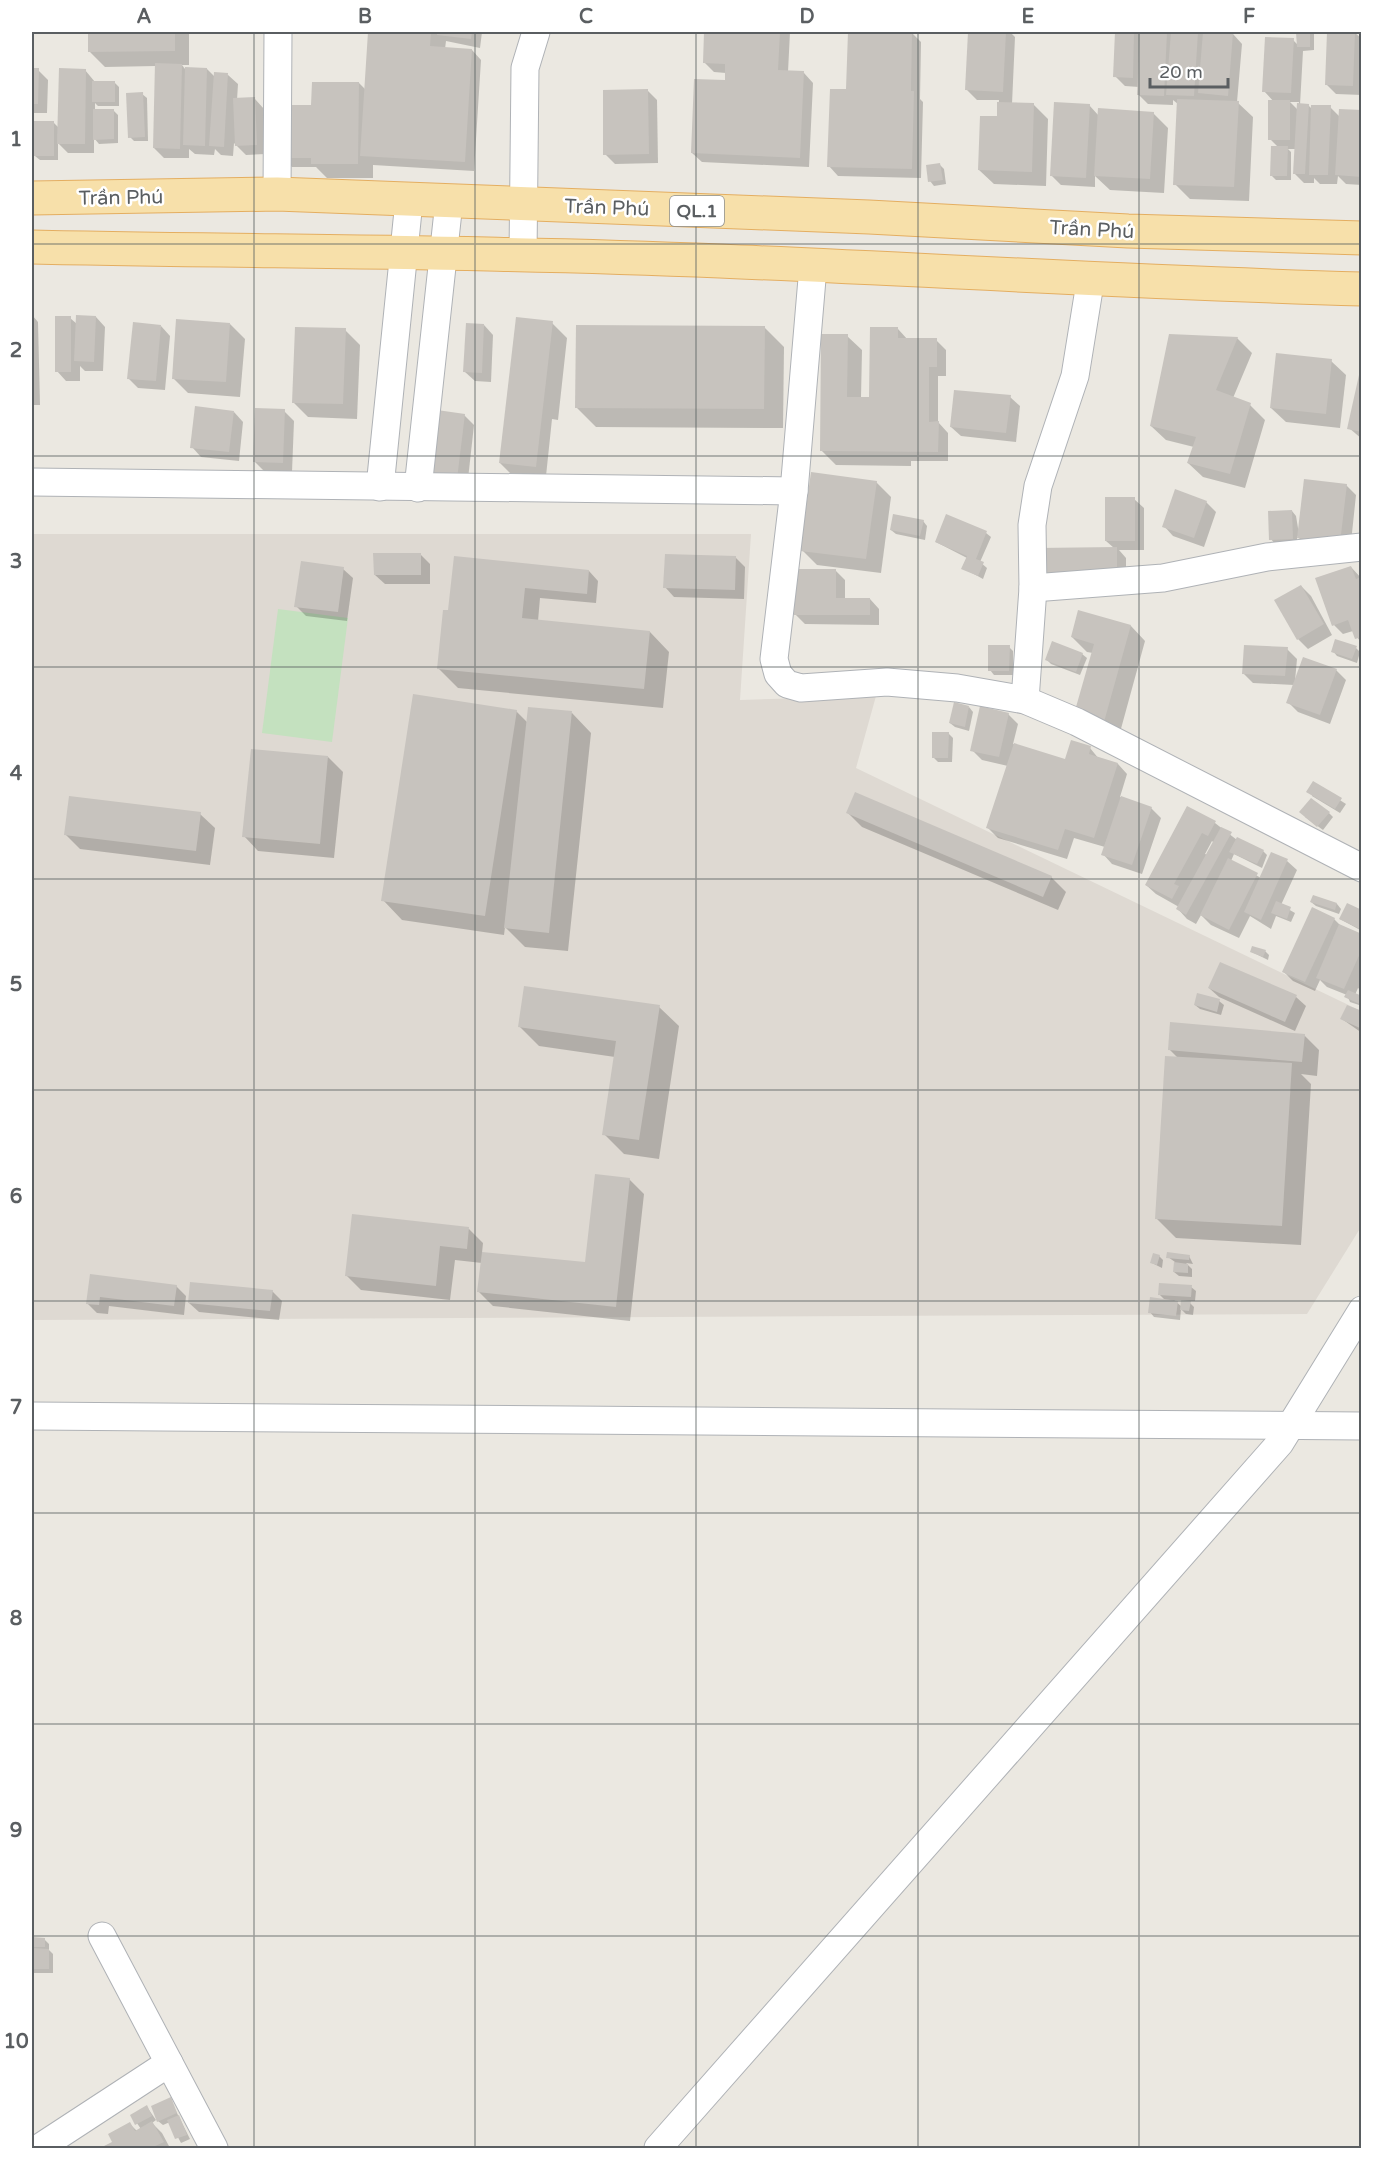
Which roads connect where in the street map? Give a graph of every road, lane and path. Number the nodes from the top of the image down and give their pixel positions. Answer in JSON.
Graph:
{"nodes":[{"id":1,"x":278,"y":32,"type":"edge"},
{"id":2,"x":536,"y":32,"type":"edge"},
{"id":3,"x":277,"y":194,"type":"junction"},
{"id":4,"x":32,"y":198,"type":"edge"},
{"id":5,"x":409,"y":201,"type":"junction"},
{"id":6,"x":449,"y":202,"type":"junction"},
{"id":7,"x":525,"y":204,"type":"junction"},
{"id":8,"x":1362,"y":238,"type":"edge"},
{"id":9,"x":32,"y":247,"type":"edge"},
{"id":10,"x":404,"y":251,"type":"junction"},
{"id":11,"x":444,"y":254,"type":"junction"},
{"id":12,"x":523,"y":256,"type":"junction"},
{"id":13,"x":813,"y":267,"type":"junction"},
{"id":14,"x":1091,"y":277,"type":"junction"},
{"id":15,"x":1362,"y":289,"type":"edge"},
{"id":16,"x":32,"y":482,"type":"edge"},
{"id":17,"x":380,"y":487,"type":"junction"},
{"id":18,"x":418,"y":488,"type":"junction"},
{"id":19,"x":794,"y":491,"type":"junction"},
{"id":20,"x":1362,"y":547,"type":"edge"},
{"id":21,"x":1033,"y":588,"type":"junction"},
{"id":22,"x":1025,"y":700,"type":"junction"},
{"id":23,"x":1362,"y":868,"type":"edge"},
{"id":24,"x":1362,"y":1310,"type":"edge"},
{"id":25,"x":32,"y":1416,"type":"edge"},
{"id":26,"x":1292,"y":1423,"type":"junction"},
{"id":27,"x":1362,"y":1426,"type":"edge"},
{"id":28,"x":102,"y":1935,"type":"dead end"},
{"id":29,"x":169,"y":2063,"type":"junction"},
{"id":30,"x":39,"y":2148,"type":"edge"},
{"id":31,"x":214,"y":2148,"type":"edge"},
{"id":32,"x":658,"y":2148,"type":"edge"}],
"edges":[{"from":1,"to":3,"type":"street"},
{"from":2,"to":7,"type":"street"},
{"from":3,"to":4,"type":"main road","name":"Trần Phú","number":"QL.1"},
{"from":3,"to":5,"type":"main road","name":"Trần Phú","number":"QL.1"},
{"from":5,"to":6,"type":"main road","name":"Trần Phú","number":"QL.1"},
{"from":5,"to":10,"type":"street"},
{"from":6,"to":7,"type":"main road","name":"Trần Phú","number":"QL.1"},
{"from":6,"to":11,"type":"street"},
{"from":7,"to":8,"type":"main road","name":"Trần Phú","number":"QL.1"},
{"from":7,"to":12,"type":"street"},
{"from":9,"to":10,"type":"main road"},
{"from":10,"to":11,"type":"main road"},
{"from":10,"to":17,"type":"street"},
{"from":11,"to":12,"type":"main road"},
{"from":11,"to":18,"type":"street"},
{"from":12,"to":13,"type":"main road"},
{"from":13,"to":14,"type":"main road"},
{"from":13,"to":19,"type":"street"},
{"from":14,"to":15,"type":"main road"},
{"from":14,"to":21,"type":"street"},
{"from":16,"to":17,"type":"street"},
{"from":17,"to":18,"type":"street"},
{"from":18,"to":19,"type":"street"},
{"from":19,"to":22,"type":"street"},
{"from":20,"to":21,"type":"street"},
{"from":21,"to":22,"type":"street"},
{"from":22,"to":23,"type":"street"},
{"from":24,"to":26,"type":"street"},
{"from":25,"to":26,"type":"street"},
{"from":26,"to":27,"type":"street"},
{"from":26,"to":32,"type":"street"},
{"from":28,"to":29,"type":"street"},
{"from":29,"to":30,"type":"street"},
{"from":29,"to":31,"type":"street"}]}
